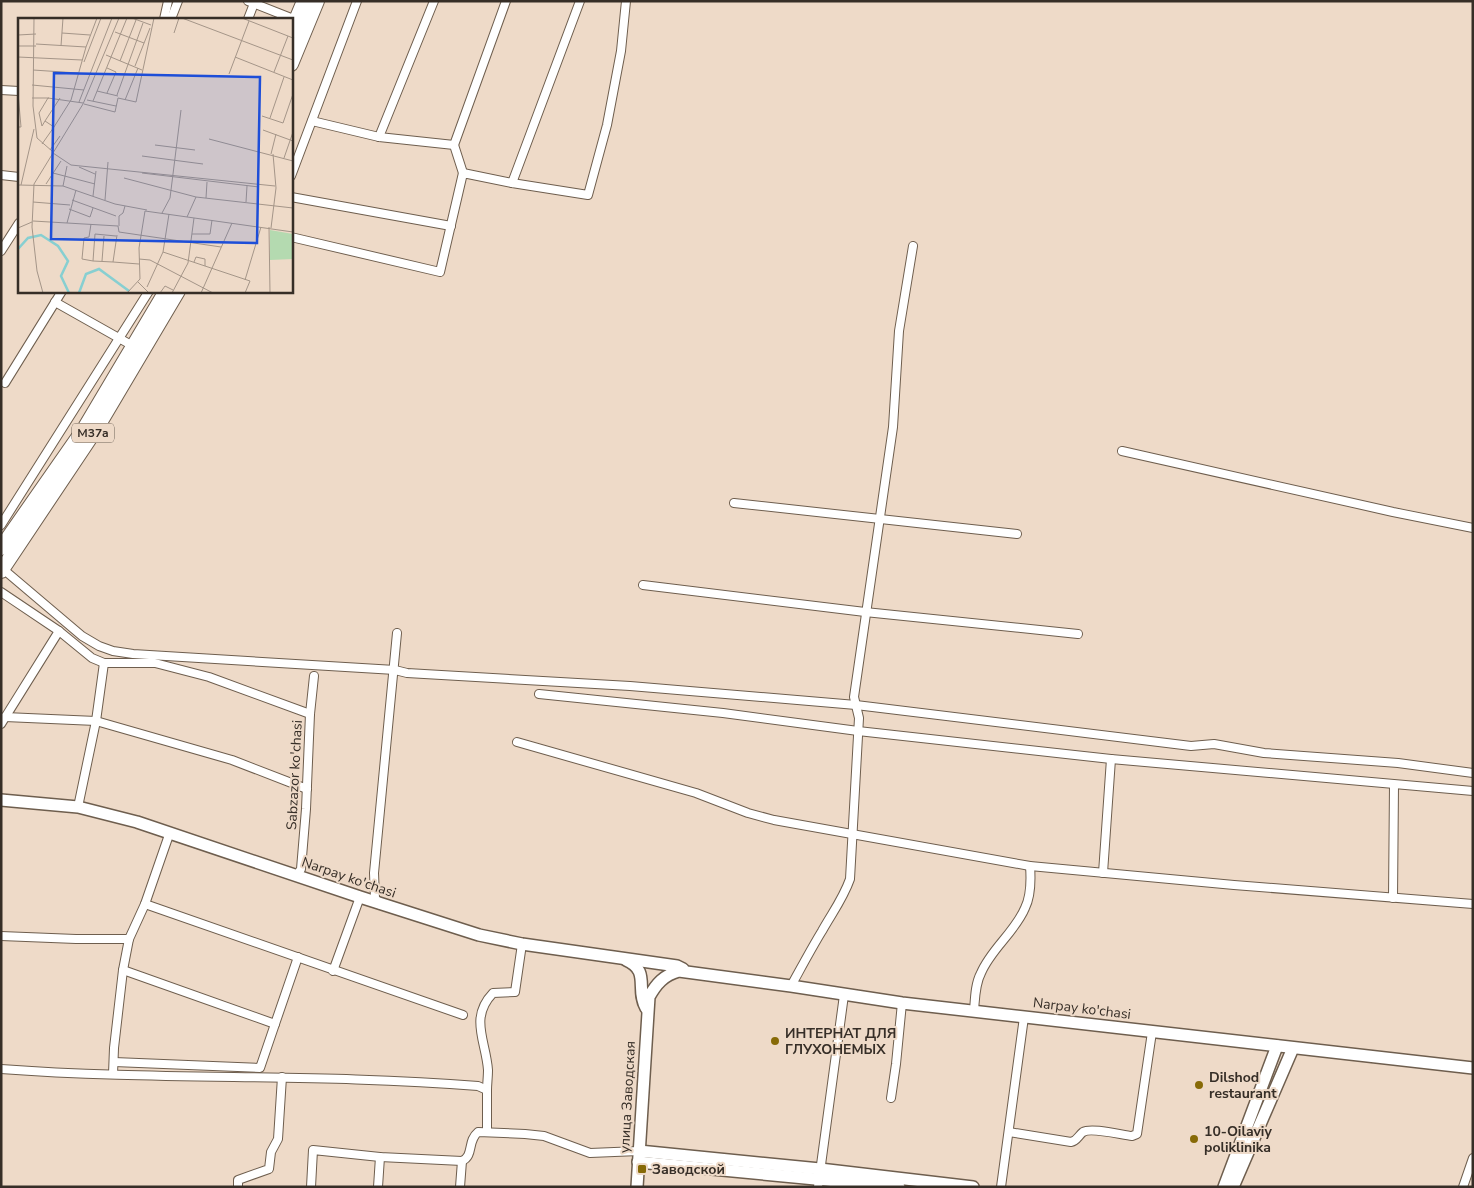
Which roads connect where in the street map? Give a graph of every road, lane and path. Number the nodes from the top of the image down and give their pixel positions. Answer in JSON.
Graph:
{"nodes":[{"id":1,"x":168,"y":1,"type":"edge"},
{"id":2,"x":178,"y":1,"type":"edge"},
{"id":3,"x":304,"y":1,"type":"edge"},
{"id":4,"x":317,"y":1,"type":"edge"},
{"id":5,"x":357,"y":1,"type":"edge"},
{"id":6,"x":434,"y":1,"type":"edge"},
{"id":7,"x":506,"y":1,"type":"edge"},
{"id":8,"x":580,"y":1,"type":"edge"},
{"id":9,"x":626,"y":1,"type":"edge"},
{"id":10,"x":252,"y":2,"type":"edge"},
{"id":11,"x":164,"y":18,"type":"edge"},
{"id":12,"x":171,"y":18,"type":"edge"},
{"id":13,"x":248,"y":18,"type":"edge"},
{"id":14,"x":280,"y":18,"type":"edge"},
{"id":15,"x":294,"y":26,"type":"edge"},
{"id":16,"x":292,"y":62,"type":"edge"},
{"id":17,"x":1,"y":90,"type":"edge"},
{"id":18,"x":18,"y":91,"type":"edge"},
{"id":19,"x":312,"y":121,"type":"junction"},
{"id":20,"x":379,"y":137,"type":"junction"},
{"id":21,"x":454,"y":144,"type":"junction"},
{"id":22,"x":292,"y":173,"type":"edge"},
{"id":23,"x":463,"y":173,"type":"junction"},
{"id":24,"x":1,"y":175,"type":"edge"},
{"id":25,"x":18,"y":177,"type":"edge"},
{"id":26,"x":512,"y":183,"type":"junction"},
{"id":27,"x":292,"y":197,"type":"edge"},
{"id":28,"x":18,"y":225,"type":"edge"},
{"id":29,"x":451,"y":226,"type":"junction"},
{"id":30,"x":292,"y":237,"type":"edge"},
{"id":31,"x":913,"y":246,"type":"dead end"},
{"id":32,"x":1,"y":251,"type":"edge"},
{"id":33,"x":61,"y":292,"type":"edge"},
{"id":34,"x":148,"y":292,"type":"edge"},
{"id":35,"x":165,"y":292,"type":"edge"},
{"id":36,"x":177,"y":292,"type":"edge"},
{"id":37,"x":55,"y":302,"type":"junction"},
{"id":38,"x":120,"y":339,"type":"junction"},
{"id":39,"x":133,"y":346,"type":"junction"},
{"id":40,"x":2,"y":384,"type":"edge"},
{"id":41,"x":1122,"y":451,"type":"dead end"},
{"id":42,"x":734,"y":503,"type":"dead end"},
{"id":43,"x":879,"y":519,"type":"junction"},
{"id":44,"x":1,"y":526,"type":"edge"},
{"id":45,"x":1473,"y":528,"type":"edge"},
{"id":46,"x":1018,"y":534,"type":"dead end"},
{"id":47,"x":1,"y":548,"type":"edge"},
{"id":48,"x":2,"y":570,"type":"edge"},
{"id":49,"x":643,"y":585,"type":"dead end"},
{"id":50,"x":1,"y":592,"type":"edge"},
{"id":51,"x":865,"y":612,"type":"junction"},
{"id":52,"x":59,"y":631,"type":"junction"},
{"id":53,"x":398,"y":633,"type":"dead end"},
{"id":54,"x":1078,"y":634,"type":"dead end"},
{"id":55,"x":104,"y":663,"type":"junction"},
{"id":56,"x":395,"y":670,"type":"junction"},
{"id":57,"x":314,"y":676,"type":"dead end"},
{"id":58,"x":539,"y":694,"type":"dead end"},
{"id":59,"x":856,"y":705,"type":"junction"},
{"id":60,"x":310,"y":714,"type":"junction"},
{"id":61,"x":3,"y":720,"type":"edge"},
{"id":62,"x":96,"y":721,"type":"junction"},
{"id":63,"x":858,"y":731,"type":"junction"},
{"id":64,"x":517,"y":742,"type":"dead end"},
{"id":65,"x":1112,"y":759,"type":"junction"},
{"id":66,"x":1473,"y":773,"type":"edge"},
{"id":67,"x":1394,"y":785,"type":"junction"},
{"id":68,"x":306,"y":789,"type":"junction"},
{"id":69,"x":1473,"y":791,"type":"edge"},
{"id":70,"x":1,"y":800,"type":"edge"},
{"id":71,"x":78,"y":807,"type":"junction"},
{"id":72,"x":170,"y":832,"type":"junction"},
{"id":73,"x":852,"y":834,"type":"junction"},
{"id":74,"x":1030,"y":866,"type":"junction"},
{"id":75,"x":1103,"y":873,"type":"junction"},
{"id":76,"x":298,"y":875,"type":"junction"},
{"id":77,"x":360,"y":898,"type":"junction"},
{"id":78,"x":1393,"y":898,"type":"junction"},
{"id":79,"x":145,"y":904,"type":"junction"},
{"id":80,"x":379,"y":904,"type":"junction"},
{"id":81,"x":1473,"y":904,"type":"edge"},
{"id":82,"x":1,"y":936,"type":"edge"},
{"id":83,"x":129,"y":939,"type":"junction"},
{"id":84,"x":522,"y":944,"type":"junction"},
{"id":85,"x":298,"y":958,"type":"junction"},
{"id":86,"x":621,"y":958,"type":"junction"},
{"id":87,"x":124,"y":970,"type":"junction"},
{"id":88,"x":333,"y":970,"type":"junction"},
{"id":89,"x":689,"y":972,"type":"junction"},
{"id":90,"x":660,"y":981,"type":"joint"},
{"id":91,"x":791,"y":986,"type":"junction"},
{"id":92,"x":844,"y":995,"type":"junction"},
{"id":93,"x":902,"y":1003,"type":"junction"},
{"id":94,"x":647,"y":1010,"type":"junction"},
{"id":95,"x":974,"y":1011,"type":"junction"},
{"id":96,"x":462,"y":1015,"type":"dead end"},
{"id":97,"x":1024,"y":1017,"type":"junction"},
{"id":98,"x":275,"y":1024,"type":"junction"},
{"id":99,"x":1152,"y":1032,"type":"junction"},
{"id":100,"x":1277,"y":1046,"type":"junction"},
{"id":101,"x":1293,"y":1048,"type":"junction"},
{"id":102,"x":114,"y":1062,"type":"junction"},
{"id":103,"x":1473,"y":1068,"type":"edge"},
{"id":104,"x":1,"y":1070,"type":"edge"},
{"id":105,"x":114,"y":1074,"type":"junction"},
{"id":106,"x":282,"y":1077,"type":"junction"},
{"id":107,"x":487,"y":1090,"type":"junction"},
{"id":108,"x":891,"y":1098,"type":"dead end"},
{"id":109,"x":487,"y":1132,"type":"junction"},
{"id":110,"x":1009,"y":1132,"type":"junction"},
{"id":111,"x":380,"y":1157,"type":"junction"},
{"id":112,"x":639,"y":1157,"type":"junction"},
{"id":113,"x":1473,"y":1158,"type":"edge"},
{"id":114,"x":462,"y":1161,"type":"junction"},
{"id":115,"x":819,"y":1178,"type":"edge"},
{"id":116,"x":238,"y":1187,"type":"edge"},
{"id":117,"x":311,"y":1187,"type":"edge"},
{"id":118,"x":378,"y":1187,"type":"edge"},
{"id":119,"x":460,"y":1187,"type":"edge"},
{"id":120,"x":637,"y":1187,"type":"edge"},
{"id":121,"x":899,"y":1187,"type":"edge"},
{"id":122,"x":973,"y":1187,"type":"edge"},
{"id":123,"x":1001,"y":1187,"type":"edge"},
{"id":124,"x":1224,"y":1187,"type":"edge"},
{"id":125,"x":1233,"y":1187,"type":"edge"},
{"id":126,"x":1463,"y":1187,"type":"edge"}],
"edges":[{"from":1,"to":11,"type":"street"},
{"from":2,"to":12,"type":"street"},
{"from":3,"to":15,"type":"highway"},
{"from":4,"to":16,"type":"highway"},
{"from":5,"to":19,"type":"street"},
{"from":6,"to":20,"type":"street"},
{"from":7,"to":21,"type":"street"},
{"from":8,"to":26,"type":"street"},
{"from":9,"to":26,"type":"street"},
{"from":10,"to":13,"type":"street"},
{"from":10,"to":14,"type":"street"},
{"from":17,"to":18,"type":"street"},
{"from":19,"to":20,"type":"street"},
{"from":19,"to":22,"type":"street"},
{"from":20,"to":21,"type":"street"},
{"from":21,"to":23,"type":"street"},
{"from":23,"to":26,"type":"street"},
{"from":23,"to":29,"type":"street"},
{"from":24,"to":25,"type":"street"},
{"from":27,"to":29,"type":"street"},
{"from":28,"to":32,"type":"street"},
{"from":29,"to":30,"type":"street"},
{"from":31,"to":43,"type":"street"},
{"from":33,"to":37,"type":"street"},
{"from":34,"to":38,"type":"street"},
{"from":35,"to":39,"type":"highway","number":"M37a"},
{"from":36,"to":48,"type":"highway","number":"M37a"},
{"from":37,"to":38,"type":"street"},
{"from":37,"to":40,"type":"street"},
{"from":38,"to":39,"type":"street"},
{"from":38,"to":44,"type":"street"},
{"from":39,"to":47,"type":"highway","number":"M37a"},
{"from":41,"to":45,"type":"street"},
{"from":42,"to":43,"type":"street"},
{"from":43,"to":46,"type":"street"},
{"from":43,"to":51,"type":"street"},
{"from":48,"to":56,"type":"street"},
{"from":49,"to":51,"type":"street"},
{"from":50,"to":52,"type":"street"},
{"from":51,"to":54,"type":"street"},
{"from":51,"to":59,"type":"street"},
{"from":52,"to":55,"type":"street"},
{"from":52,"to":61,"type":"street"},
{"from":53,"to":56,"type":"street"},
{"from":55,"to":60,"type":"street"},
{"from":55,"to":62,"type":"street"},
{"from":56,"to":59,"type":"street"},
{"from":56,"to":80,"type":"street"},
{"from":57,"to":60,"type":"street","name":"Sabzazor ko'chasi"},
{"from":58,"to":63,"type":"street"},
{"from":59,"to":63,"type":"street"},
{"from":59,"to":66,"type":"street"},
{"from":60,"to":68,"type":"street","name":"Sabzazor ko'chasi"},
{"from":61,"to":62,"type":"street"},
{"from":62,"to":68,"type":"street"},
{"from":62,"to":71,"type":"street"},
{"from":63,"to":65,"type":"street"},
{"from":63,"to":73,"type":"street"},
{"from":64,"to":73,"type":"street"},
{"from":65,"to":67,"type":"street"},
{"from":65,"to":75,"type":"street"},
{"from":67,"to":69,"type":"street"},
{"from":67,"to":78,"type":"street"},
{"from":68,"to":76,"type":"street","name":"Sabzazor ko'chasi"},
{"from":70,"to":71,"type":"street","name":"Narpay ko'chasi"},
{"from":71,"to":72,"type":"street","name":"Narpay ko'chasi"},
{"from":72,"to":76,"type":"street","name":"Narpay ko'chasi"},
{"from":72,"to":79,"type":"street"},
{"from":73,"to":74,"type":"street"},
{"from":73,"to":91,"type":"street"},
{"from":74,"to":75,"type":"street"},
{"from":74,"to":95,"type":"street"},
{"from":75,"to":78,"type":"street"},
{"from":76,"to":77,"type":"street","name":"Narpay ko'chasi"},
{"from":77,"to":80,"type":"street","name":"Narpay ko'chasi"},
{"from":77,"to":88,"type":"street"},
{"from":78,"to":81,"type":"street"},
{"from":79,"to":83,"type":"street"},
{"from":79,"to":85,"type":"street"},
{"from":80,"to":84,"type":"street","name":"Narpay ko'chasi"},
{"from":82,"to":83,"type":"street"},
{"from":83,"to":87,"type":"street"},
{"from":84,"to":86,"type":"street","name":"Narpay ko'chasi"},
{"from":84,"to":107,"type":"street"},
{"from":85,"to":88,"type":"street"},
{"from":85,"to":98,"type":"street"},
{"from":86,"to":89,"type":"street","name":"Narpay ko'chasi"},
{"from":86,"to":94,"type":"street","name":"улица Заводская"},
{"from":87,"to":98,"type":"street"},
{"from":87,"to":102,"type":"street"},
{"from":88,"to":96,"type":"street"},
{"from":89,"to":90,"type":"street","name":"Narpay ko'chasi"},
{"from":89,"to":91,"type":"street","name":"Narpay ko'chasi"},
{"from":90,"to":94,"type":"street","name":"улица Заводская"},
{"from":91,"to":92,"type":"street","name":"Narpay ko'chasi"},
{"from":92,"to":93,"type":"street","name":"Narpay ko'chasi"},
{"from":92,"to":115,"type":"street"},
{"from":93,"to":95,"type":"street","name":"Narpay ko'chasi"},
{"from":93,"to":108,"type":"street"},
{"from":94,"to":112,"type":"street","name":"улица Заводская"},
{"from":95,"to":97,"type":"street","name":"Narpay ko'chasi"},
{"from":97,"to":99,"type":"street","name":"Narpay ko'chasi"},
{"from":97,"to":110,"type":"street"},
{"from":98,"to":102,"type":"street"},
{"from":99,"to":100,"type":"street","name":"Narpay ko'chasi"},
{"from":99,"to":110,"type":"street"},
{"from":100,"to":101,"type":"street","name":"Narpay ko'chasi"},
{"from":100,"to":124,"type":"street"},
{"from":101,"to":103,"type":"street","name":"Narpay ko'chasi"},
{"from":101,"to":125,"type":"street"},
{"from":102,"to":105,"type":"street"},
{"from":104,"to":105,"type":"street"},
{"from":105,"to":106,"type":"street"},
{"from":106,"to":107,"type":"street"},
{"from":106,"to":116,"type":"street"},
{"from":107,"to":109,"type":"street"},
{"from":109,"to":112,"type":"street"},
{"from":109,"to":114,"type":"street"},
{"from":110,"to":123,"type":"street"},
{"from":111,"to":114,"type":"street"},
{"from":111,"to":117,"type":"street"},
{"from":111,"to":118,"type":"street"},
{"from":112,"to":115,"type":"street"},
{"from":112,"to":120,"type":"street","name":"улица Заводская"},
{"from":113,"to":126,"type":"street"},
{"from":114,"to":119,"type":"street"},
{"from":115,"to":121,"type":"street"},
{"from":115,"to":122,"type":"street"}]}
